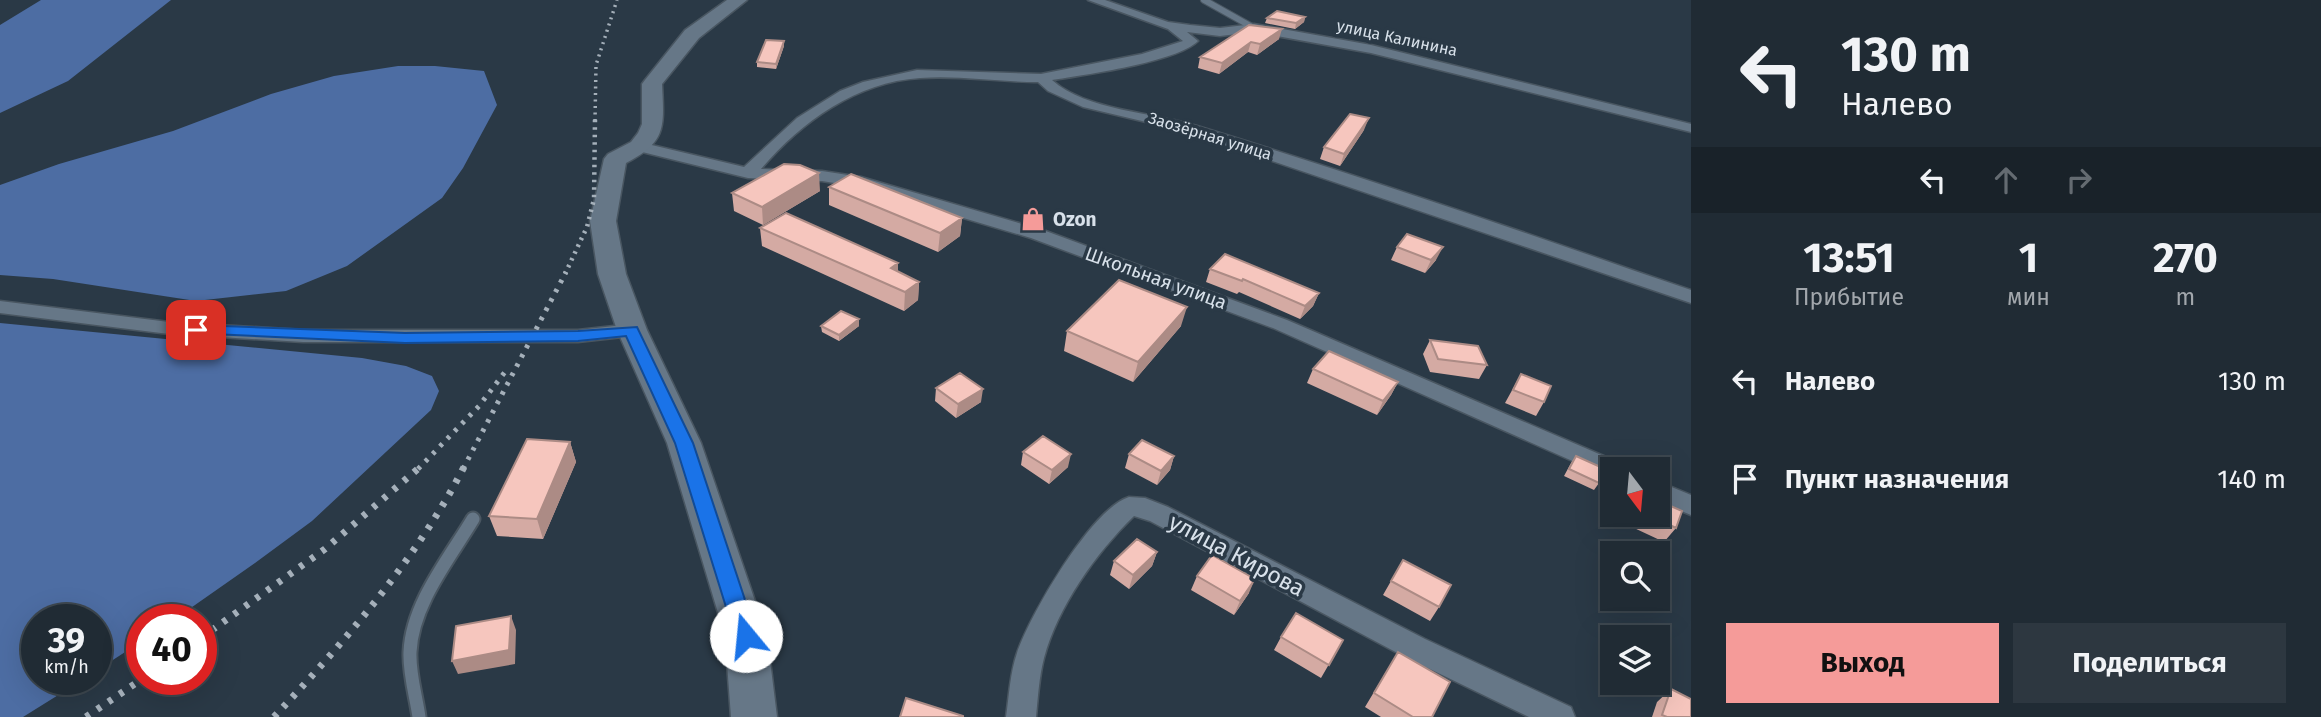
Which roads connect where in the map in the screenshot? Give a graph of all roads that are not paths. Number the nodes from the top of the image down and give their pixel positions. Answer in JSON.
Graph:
{"nodes":[{"id":1,"x":738,"y":0,"type":"edge"},
{"id":2,"x":1094,"y":0,"type":"edge"},
{"id":3,"x":1204,"y":0,"type":"edge"},
{"id":4,"x":1166,"y":25,"type":"junction"},
{"id":5,"x":1254,"y":28,"type":"junction"},
{"id":6,"x":1220,"y":32,"type":"junction"},
{"id":7,"x":1192,"y":41,"type":"junction"},
{"id":8,"x":1041,"y":78,"type":"junction"},
{"id":9,"x":1691,"y":128,"type":"edge"},
{"id":10,"x":639,"y":147,"type":"junction"},
{"id":11,"x":748,"y":173,"type":"junction"},
{"id":12,"x":1691,"y":297,"type":"edge"},
{"id":13,"x":0,"y":307,"type":"edge"},
{"id":14,"x":632,"y":330,"type":"junction"},
{"id":15,"x":1600,"y":464,"type":"edge"},
{"id":16,"x":1670,"y":496,"type":"edge"},
{"id":17,"x":1691,"y":506,"type":"edge"},
{"id":18,"x":473,"y":519,"type":"dead end"},
{"id":19,"x":419,"y":717,"type":"edge"},
{"id":20,"x":754,"y":717,"type":"edge"},
{"id":21,"x":1021,"y":717,"type":"edge"},
{"id":22,"x":1560,"y":717,"type":"edge"}],
"edges":[{"from":1,"to":10,"type":"street"},
{"from":2,"to":4,"type":"street","name":"улица Калинина"},
{"from":3,"to":5,"type":"lane"},
{"from":4,"to":6,"type":"street","name":"улица Калинина"},
{"from":4,"to":7,"type":"street"},
{"from":5,"to":6,"type":"street","name":"улица Калинина"},
{"from":5,"to":9,"type":"street","name":"улица Калинина"},
{"from":6,"to":7,"type":"street"},
{"from":7,"to":8,"type":"street"},
{"from":8,"to":11,"type":"street"},
{"from":8,"to":12,"type":"street","name":"Заозёрная улица"},
{"from":10,"to":11,"type":"street","name":"Школьная улица"},
{"from":10,"to":14,"type":"street"},
{"from":11,"to":15,"type":"street","name":"Школьная улица"},
{"from":13,"to":14,"type":"street"},
{"from":14,"to":20,"type":"street"},
{"from":16,"to":17,"type":"street"},
{"from":18,"to":19,"type":"lane"},
{"from":21,"to":22,"type":"street","name":"улица Кирова"}]}
